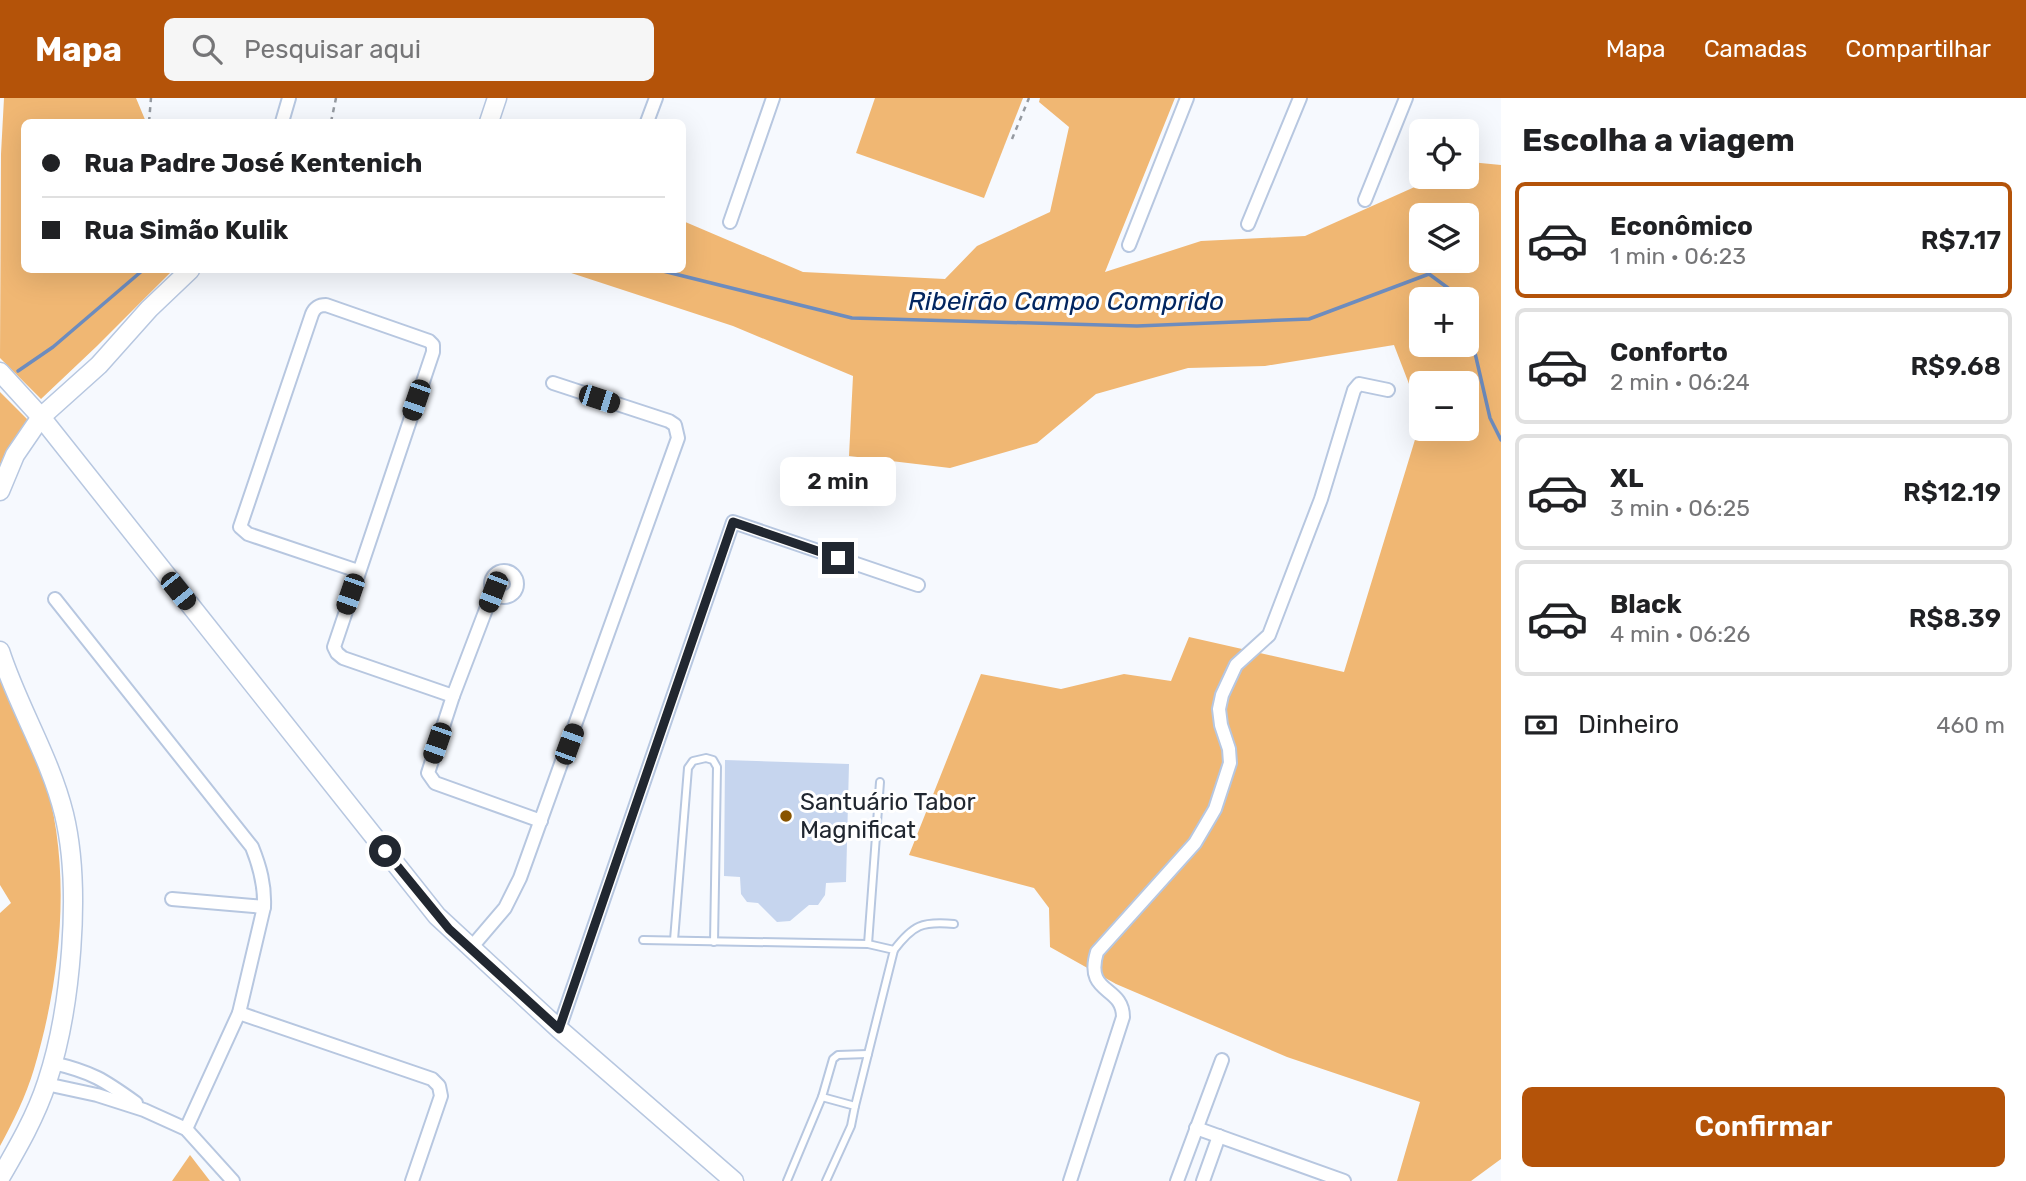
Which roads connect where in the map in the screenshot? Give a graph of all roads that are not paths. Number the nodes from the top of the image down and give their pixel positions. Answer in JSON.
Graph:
{"nodes":[{"id":1,"x":289,"y":98,"type":"edge"},
{"id":2,"x":497,"y":98,"type":"edge"},
{"id":3,"x":656,"y":98,"type":"edge"},
{"id":4,"x":773,"y":98,"type":"edge"},
{"id":5,"x":1187,"y":98,"type":"edge"},
{"id":6,"x":1300,"y":98,"type":"edge"},
{"id":7,"x":1406,"y":98,"type":"edge"},
{"id":8,"x":283,"y":119,"type":"edge"},
{"id":9,"x":490,"y":119,"type":"edge"},
{"id":10,"x":648,"y":119,"type":"edge"},
{"id":11,"x":1365,"y":200,"type":"dead end"},
{"id":12,"x":730,"y":222,"type":"dead end"},
{"id":13,"x":1248,"y":224,"type":"dead end"},
{"id":14,"x":1129,"y":245,"type":"dead end"},
{"id":15,"x":187,"y":273,"type":"edge"},
{"id":16,"x":0,"y":372,"type":"edge"},
{"id":17,"x":553,"y":383,"type":"dead end"},
{"id":18,"x":1388,"y":390,"type":"dead end"},
{"id":19,"x":41,"y":417,"type":"junction"},
{"id":20,"x":0,"y":491,"type":"edge"},
{"id":21,"x":358,"y":571,"type":"junction"},
{"id":22,"x":918,"y":585,"type":"dead end"},
{"id":23,"x":493,"y":592,"type":"dead end"},
{"id":24,"x":55,"y":599,"type":"dead end"},
{"id":25,"x":0,"y":651,"type":"edge"},
{"id":26,"x":453,"y":696,"type":"junction"},
{"id":27,"x":880,"y":782,"type":"dead end"},
{"id":28,"x":541,"y":821,"type":"junction"},
{"id":29,"x":172,"y":899,"type":"dead end"},
{"id":30,"x":264,"y":906,"type":"junction"},
{"id":31,"x":954,"y":924,"type":"dead end"},
{"id":32,"x":643,"y":940,"type":"dead end"},
{"id":33,"x":674,"y":940,"type":"junction"},
{"id":34,"x":713,"y":942,"type":"junction"},
{"id":35,"x":868,"y":944,"type":"junction"},
{"id":36,"x":470,"y":949,"type":"junction"},
{"id":37,"x":894,"y":950,"type":"junction"},
{"id":38,"x":239,"y":1013,"type":"junction"},
{"id":39,"x":559,"y":1029,"type":"junction"},
{"id":40,"x":868,"y":1054,"type":"junction"},
{"id":41,"x":1222,"y":1060,"type":"dead end"},
{"id":42,"x":52,"y":1063,"type":"junction"},
{"id":43,"x":47,"y":1084,"type":"junction"},
{"id":44,"x":822,"y":1097,"type":"junction"},
{"id":45,"x":855,"y":1106,"type":"junction"},
{"id":46,"x":145,"y":1110,"type":"junction"},
{"id":47,"x":1195,"y":1128,"type":"junction"},
{"id":48,"x":186,"y":1129,"type":"junction"},
{"id":49,"x":1219,"y":1136,"type":"junction"},
{"id":50,"x":0,"y":1178,"type":"edge"},
{"id":51,"x":233,"y":1181,"type":"edge"},
{"id":52,"x":412,"y":1181,"type":"edge"},
{"id":53,"x":734,"y":1181,"type":"edge"},
{"id":54,"x":787,"y":1181,"type":"edge"},
{"id":55,"x":826,"y":1181,"type":"edge"},
{"id":56,"x":1070,"y":1181,"type":"edge"},
{"id":57,"x":1177,"y":1181,"type":"edge"},
{"id":58,"x":1203,"y":1181,"type":"edge"},
{"id":59,"x":1344,"y":1181,"type":"edge"}],
"edges":[{"from":1,"to":8,"type":"street"},
{"from":2,"to":9,"type":"street"},
{"from":3,"to":10,"type":"street"},
{"from":4,"to":12,"type":"street"},
{"from":5,"to":14,"type":"street"},
{"from":6,"to":13,"type":"street"},
{"from":7,"to":11,"type":"street"},
{"from":15,"to":19,"type":"street"},
{"from":16,"to":19,"type":"street"},
{"from":17,"to":28,"type":"street"},
{"from":18,"to":56,"type":"street"},
{"from":19,"to":20,"type":"street"},
{"from":19,"to":36,"type":"street"},
{"from":21,"to":21,"type":"street"},
{"from":21,"to":26,"type":"street"},
{"from":22,"to":39,"type":"street"},
{"from":23,"to":26,"type":"street"},
{"from":24,"to":30,"type":"street"},
{"from":25,"to":42,"type":"street"},
{"from":26,"to":28,"type":"street"},
{"from":27,"to":35,"type":"lane"},
{"from":28,"to":36,"type":"street"},
{"from":29,"to":30,"type":"street"},
{"from":30,"to":38,"type":"street"},
{"from":31,"to":37,"type":"lane"},
{"from":32,"to":33,"type":"lane"},
{"from":33,"to":34,"type":"lane"},
{"from":33,"to":34,"type":"lane"},
{"from":34,"to":35,"type":"lane"},
{"from":35,"to":37,"type":"lane"},
{"from":36,"to":39,"type":"street"},
{"from":37,"to":40,"type":"lane"},
{"from":38,"to":48,"type":"street"},
{"from":38,"to":52,"type":"street"},
{"from":39,"to":53,"type":"street"},
{"from":40,"to":44,"type":"lane"},
{"from":40,"to":45,"type":"lane"},
{"from":41,"to":47,"type":"street"},
{"from":42,"to":43,"type":"street"},
{"from":42,"to":46,"type":"street"},
{"from":43,"to":46,"type":"street"},
{"from":43,"to":50,"type":"street"},
{"from":44,"to":45,"type":"lane"},
{"from":44,"to":54,"type":"lane"},
{"from":45,"to":55,"type":"lane"},
{"from":46,"to":48,"type":"street"},
{"from":47,"to":49,"type":"street"},
{"from":47,"to":57,"type":"street"},
{"from":48,"to":51,"type":"street"},
{"from":49,"to":58,"type":"street"},
{"from":49,"to":59,"type":"street"}]}
